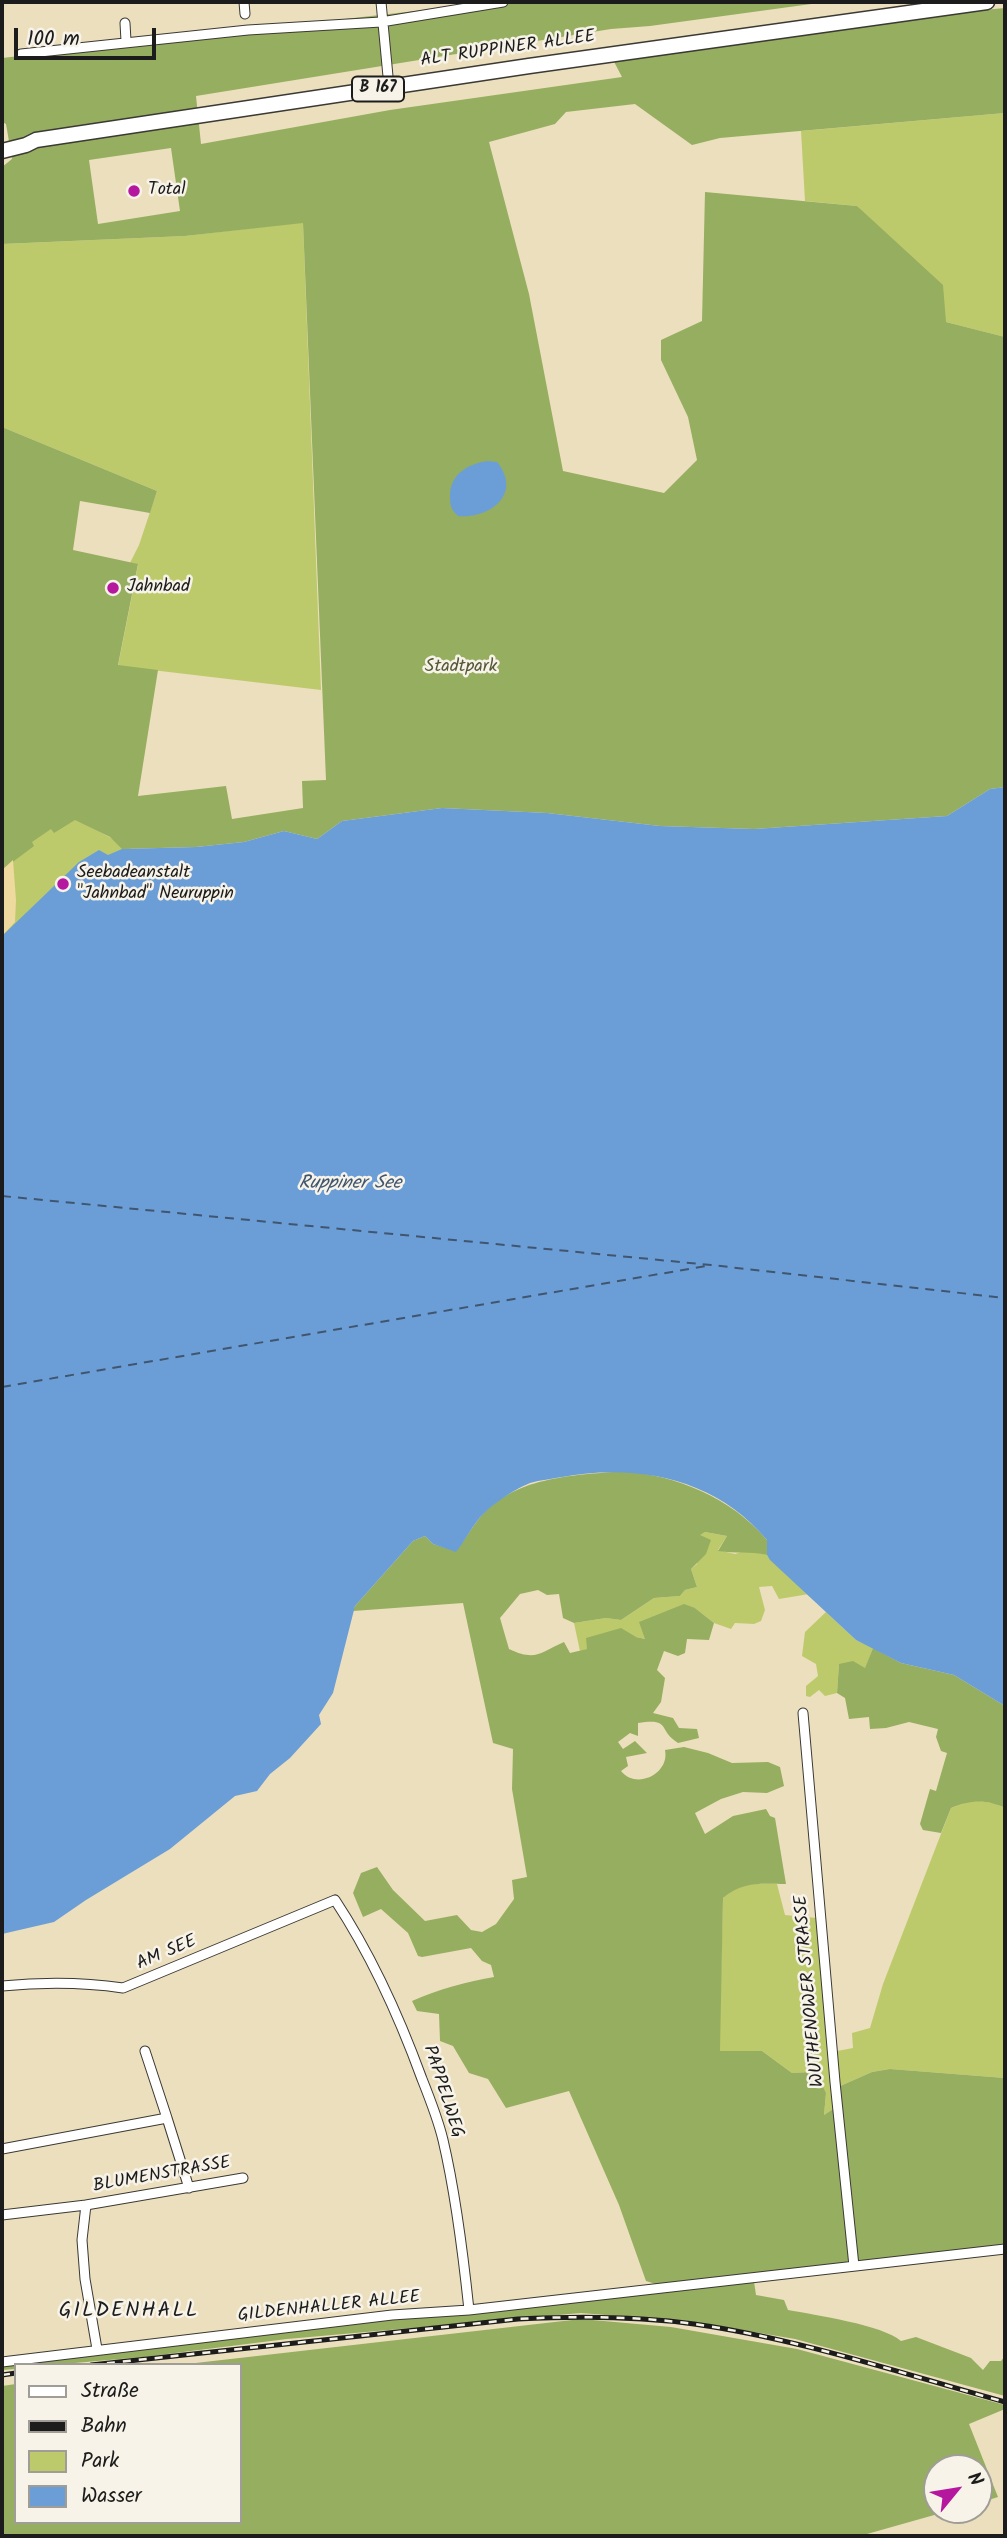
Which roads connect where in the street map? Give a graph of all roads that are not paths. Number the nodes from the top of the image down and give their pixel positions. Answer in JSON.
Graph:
{"nodes":[{"id":1,"x":244,"y":2,"type":"edge"},
{"id":2,"x":381,"y":2,"type":"edge"},
{"id":3,"x":503,"y":2,"type":"edge"},
{"id":4,"x":987,"y":2,"type":"edge"},
{"id":5,"x":245,"y":14,"type":"dead end"},
{"id":6,"x":381,"y":22,"type":"junction"},
{"id":7,"x":125,"y":23,"type":"dead end"},
{"id":8,"x":126,"y":41,"type":"junction"},
{"id":9,"x":21,"y":54,"type":"dead end"},
{"id":10,"x":389,"y":87,"type":"junction"},
{"id":11,"x":2,"y":139,"type":"edge"},
{"id":12,"x":36,"y":140,"type":"junction"},
{"id":13,"x":2,"y":150,"type":"edge"},
{"id":14,"x":803,"y":1713,"type":"dead end"},
{"id":15,"x":335,"y":1900,"type":"joint"},
{"id":16,"x":2,"y":1986,"type":"edge"},
{"id":17,"x":145,"y":2051,"type":"dead end"},
{"id":18,"x":167,"y":2118,"type":"junction"},
{"id":19,"x":2,"y":2149,"type":"edge"},
{"id":20,"x":243,"y":2178,"type":"dead end"},
{"id":21,"x":189,"y":2188,"type":"junction"},
{"id":22,"x":86,"y":2205,"type":"junction"},
{"id":23,"x":2,"y":2215,"type":"edge"},
{"id":24,"x":1005,"y":2249,"type":"edge"},
{"id":25,"x":854,"y":2266,"type":"junction"},
{"id":26,"x":469,"y":2310,"type":"junction"},
{"id":27,"x":97,"y":2349,"type":"junction"},
{"id":28,"x":2,"y":2362,"type":"edge"}],
"edges":[{"from":1,"to":5,"type":"street"},
{"from":2,"to":6,"type":"street"},
{"from":3,"to":6,"type":"street"},
{"from":4,"to":10,"type":"main road","name":"ALT RUPPINER ALLEE","number":"B 167"},
{"from":6,"to":8,"type":"street"},
{"from":6,"to":10,"type":"street"},
{"from":7,"to":8,"type":"street"},
{"from":8,"to":9,"type":"street"},
{"from":10,"to":12,"type":"main road","name":"ALT RUPPINER ALLEE","number":"B 167"},
{"from":11,"to":12,"type":"main road","name":"ALT RUPPINER ALLEE","number":"B 167"},
{"from":12,"to":13,"type":"main road","name":"ALT RUPPINER ALLEE","number":"B 167"},
{"from":14,"to":25,"type":"street","name":"WUTHENOWER STRASSE"},
{"from":15,"to":16,"type":"street","name":"AM SEE"},
{"from":15,"to":26,"type":"street","name":"PAPPELWEG"},
{"from":17,"to":18,"type":"street"},
{"from":18,"to":19,"type":"street"},
{"from":18,"to":21,"type":"street"},
{"from":20,"to":21,"type":"street","name":"BLUMENSTRASSE"},
{"from":21,"to":22,"type":"street","name":"BLUMENSTRASSE"},
{"from":22,"to":23,"type":"street","name":"BLUMENSTRASSE"},
{"from":22,"to":27,"type":"street","name":"BLUMENSTRASSE"},
{"from":24,"to":25,"type":"street"},
{"from":25,"to":26,"type":"street","name":"GILDENHALLER ALLEE"},
{"from":26,"to":27,"type":"street","name":"GILDENHALLER ALLEE"},
{"from":27,"to":28,"type":"street","name":"GILDENHALLER ALLEE"}]}
